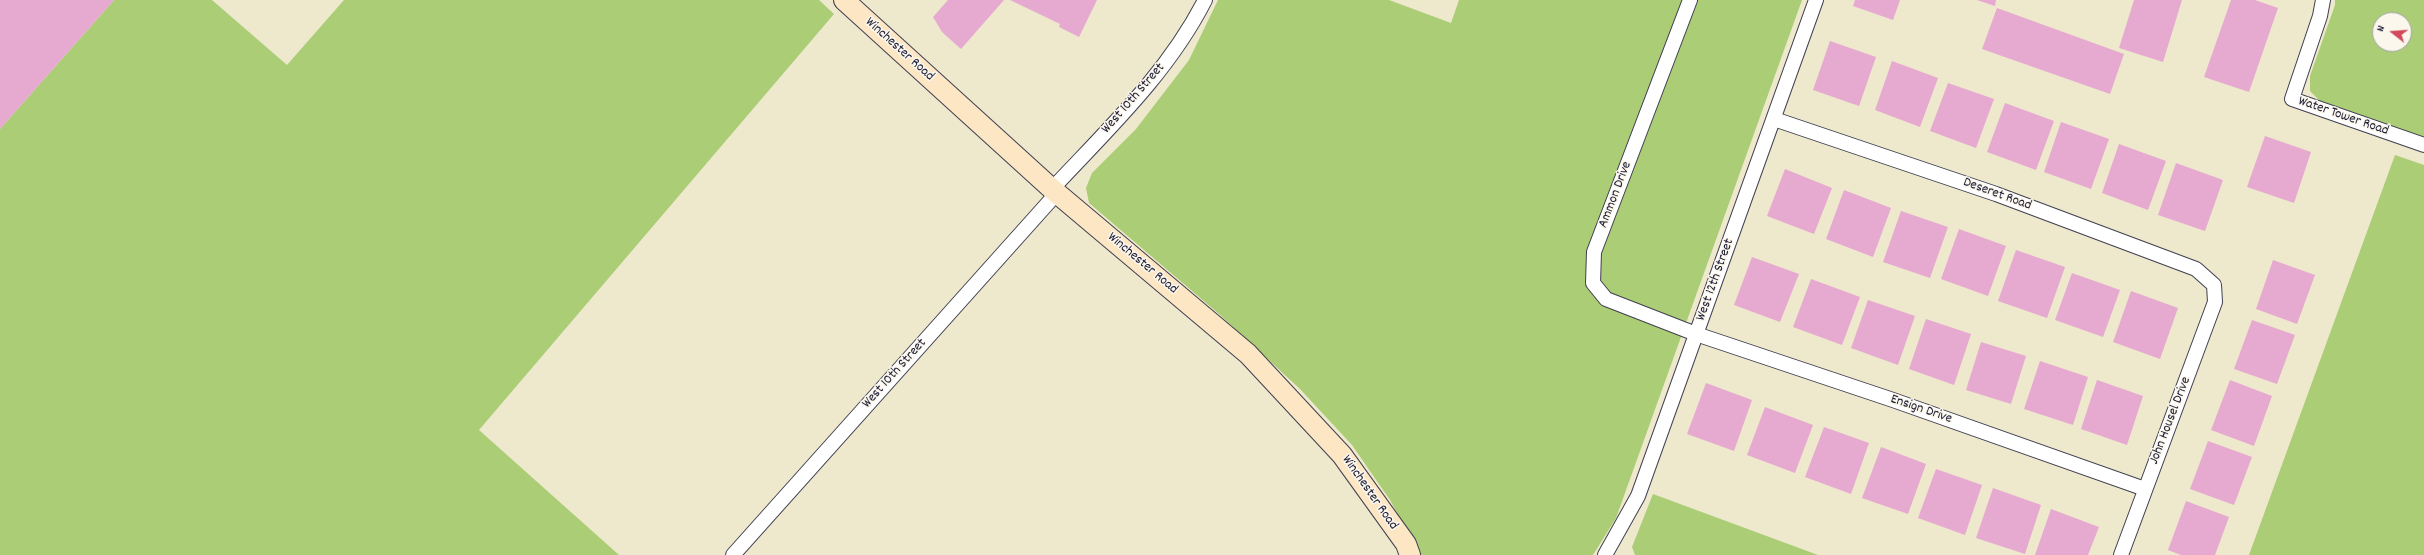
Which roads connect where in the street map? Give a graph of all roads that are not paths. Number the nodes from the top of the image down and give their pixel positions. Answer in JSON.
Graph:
{"nodes":[{"id":1,"x":844,"y":0,"type":"edge"},
{"id":2,"x":1205,"y":0,"type":"edge"},
{"id":3,"x":1690,"y":0,"type":"edge"},
{"id":4,"x":1816,"y":0,"type":"edge"},
{"id":5,"x":2323,"y":0,"type":"edge"},
{"id":6,"x":1774,"y":119,"type":"junction"},
{"id":7,"x":2424,"y":145,"type":"edge"},
{"id":8,"x":1054,"y":191,"type":"junction"},
{"id":9,"x":2214,"y":285,"type":"joint"},
{"id":10,"x":1696,"y":334,"type":"junction"},
{"id":11,"x":2145,"y":489,"type":"junction"},
{"id":12,"x":733,"y":555,"type":"edge"},
{"id":13,"x":1410,"y":555,"type":"edge"},
{"id":14,"x":1605,"y":555,"type":"edge"},
{"id":15,"x":2121,"y":555,"type":"edge"}],
"edges":[{"from":1,"to":8,"type":"street","name":"Winchester Road"},
{"from":2,"to":8,"type":"street","name":"West 10th Street"},
{"from":3,"to":10,"type":"street","name":"Ammon Drive"},
{"from":4,"to":6,"type":"street","name":"West 12th Street"},
{"from":5,"to":7,"type":"street","name":"Water Tower Road"},
{"from":6,"to":9,"type":"street","name":"Deseret Road"},
{"from":6,"to":10,"type":"street","name":"West 12th Street"},
{"from":8,"to":12,"type":"street","name":"West 10th Street"},
{"from":8,"to":13,"type":"street","name":"Winchester Road"},
{"from":9,"to":11,"type":"street","name":"John Housel Drive"},
{"from":10,"to":11,"type":"street","name":"Ensign Drive"},
{"from":10,"to":14,"type":"street","name":"West 12th Street"},
{"from":11,"to":15,"type":"street","name":"John Housel Drive"}]}
